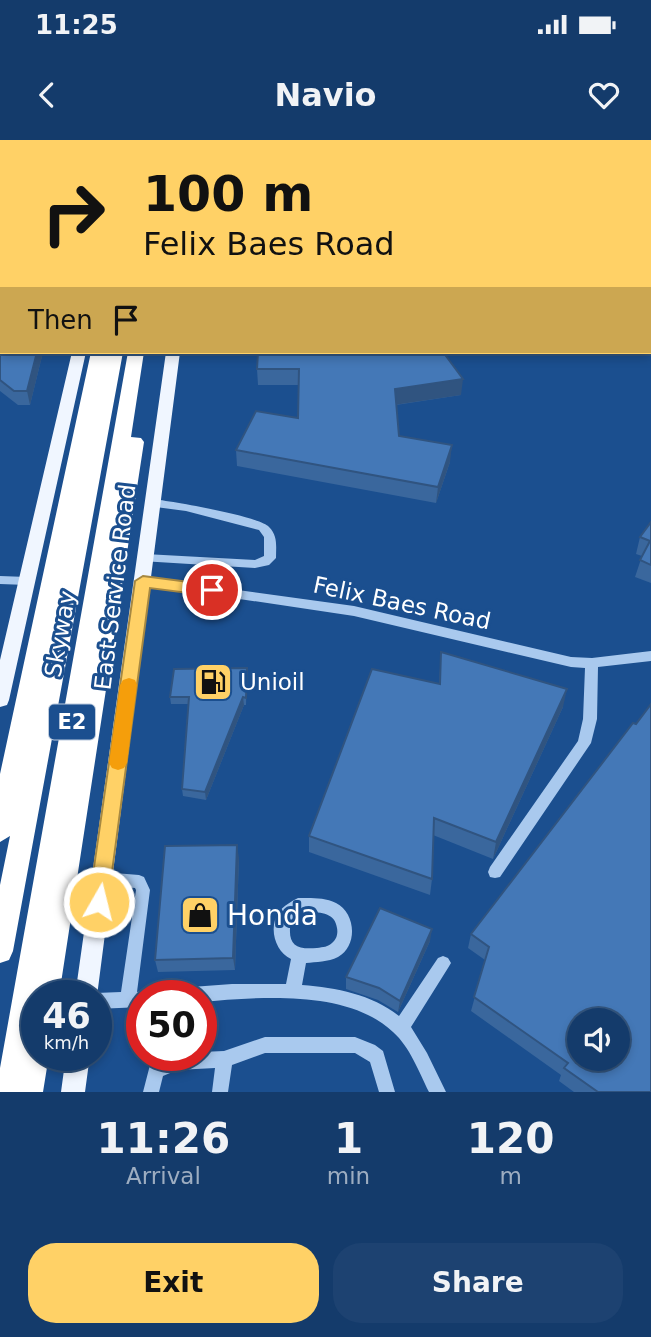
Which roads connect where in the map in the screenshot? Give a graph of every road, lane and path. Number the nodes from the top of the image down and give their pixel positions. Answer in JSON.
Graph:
{"nodes":[{"id":1,"x":79,"y":354,"type":"edge"},
{"id":2,"x":100,"y":354,"type":"edge"},
{"id":3,"x":115,"y":354,"type":"edge"},
{"id":4,"x":136,"y":354,"type":"edge"},
{"id":5,"x":149,"y":354,"type":"edge"},
{"id":6,"x":173,"y":354,"type":"edge"},
{"id":7,"x":152,"y":503,"type":"junction"},
{"id":8,"x":145,"y":558,"type":"junction"},
{"id":9,"x":0,"y":580,"type":"edge"},
{"id":10,"x":27,"y":581,"type":"junction"},
{"id":11,"x":143,"y":581,"type":"junction"},
{"id":12,"x":651,"y":656,"type":"edge"},
{"id":13,"x":592,"y":663,"type":"junction"},
{"id":14,"x":0,"y":701,"type":"edge"},
{"id":15,"x":0,"y":831,"type":"edge"},
{"id":16,"x":495,"y":872,"type":"dead end"},
{"id":17,"x":102,"y":879,"type":"junction"},
{"id":18,"x":0,"y":951,"type":"edge"},
{"id":19,"x":299,"y":957,"type":"dead end"},
{"id":20,"x":443,"y":963,"type":"dead end"},
{"id":21,"x":48,"y":980,"type":"edge"},
{"id":22,"x":88,"y":980,"type":"edge"},
{"id":23,"x":136,"y":980,"type":"edge"},
{"id":24,"x":293,"y":990,"type":"junction"},
{"id":25,"x":217,"y":994,"type":"edge"},
{"id":26,"x":401,"y":1028,"type":"junction"},
{"id":27,"x":224,"y":1059,"type":"junction"},
{"id":28,"x":32,"y":1071,"type":"edge"},
{"id":29,"x":76,"y":1071,"type":"edge"},
{"id":30,"x":10,"y":1092,"type":"edge"},
{"id":31,"x":29,"y":1092,"type":"edge"},
{"id":32,"x":73,"y":1092,"type":"edge"},
{"id":33,"x":150,"y":1092,"type":"edge"},
{"id":34,"x":220,"y":1092,"type":"edge"},
{"id":35,"x":387,"y":1092,"type":"edge"},
{"id":36,"x":438,"y":1092,"type":"edge"}],
"edges":[{"from":1,"to":10,"type":"main road"},
{"from":2,"to":15,"type":"highway","number":"E2"},
{"from":3,"to":18,"type":"highway","name":"Skyway","number":"E2"},
{"from":4,"to":30,"type":"highway","name":"Skyway","number":"E2"},
{"from":5,"to":21,"type":"highway","number":"E2"},
{"from":6,"to":7,"type":"main road","name":"East Service Road"},
{"from":7,"to":8,"type":"main road","name":"East Service Road"},
{"from":7,"to":8,"type":"street"},
{"from":8,"to":11,"type":"main road","name":"East Service Road"},
{"from":9,"to":10,"type":"street"},
{"from":10,"to":14,"type":"main road"},
{"from":11,"to":13,"type":"street","name":"Felix Baes Road"},
{"from":11,"to":17,"type":"main road","name":"East Service Road"},
{"from":12,"to":13,"type":"street","name":"Felix Baes Road"},
{"from":13,"to":16,"type":"street"},
{"from":17,"to":22,"type":"main road","name":"East Service Road"},
{"from":17,"to":23,"type":"street"},
{"from":19,"to":24,"type":"street"},
{"from":20,"to":26,"type":"street"},
{"from":24,"to":25,"type":"street"},
{"from":24,"to":26,"type":"street"},
{"from":26,"to":36,"type":"street"},
{"from":27,"to":33,"type":"street"},
{"from":27,"to":34,"type":"street"},
{"from":27,"to":35,"type":"street"},
{"from":28,"to":31,"type":"highway"},
{"from":29,"to":32,"type":"main road"}]}
